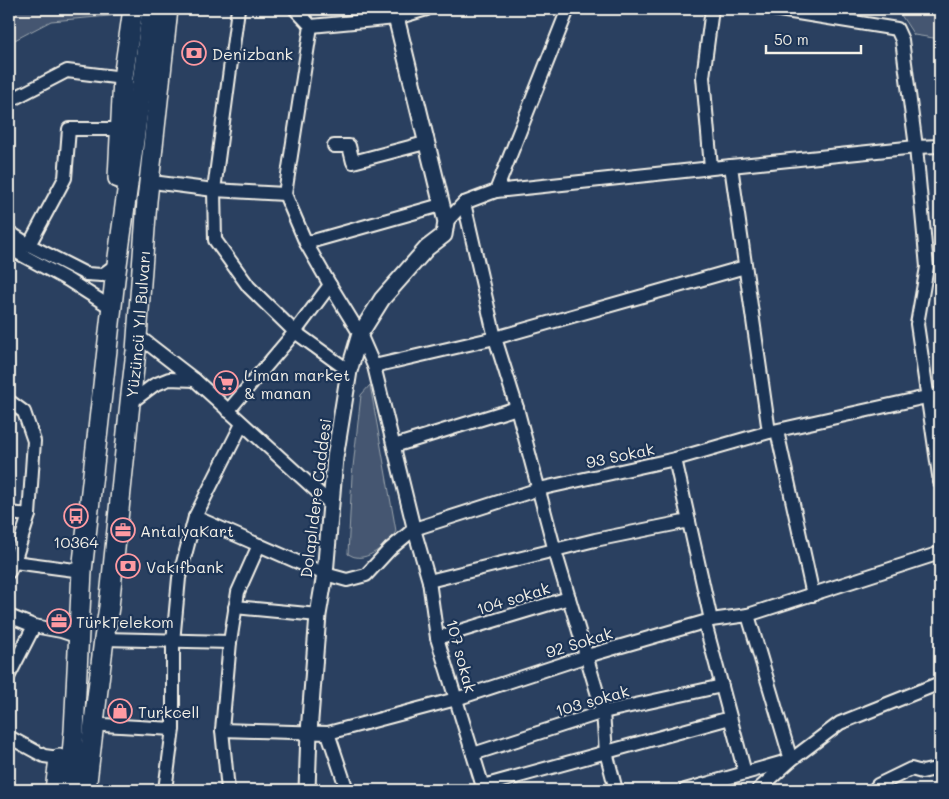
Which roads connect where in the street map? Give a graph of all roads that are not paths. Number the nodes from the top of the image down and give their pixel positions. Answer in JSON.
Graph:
{"nodes":[{"id":1,"x":133,"y":9,"type":"edge"},
{"id":2,"x":152,"y":9,"type":"edge"},
{"id":3,"x":168,"y":9,"type":"edge"},
{"id":4,"x":181,"y":9,"type":"edge"},
{"id":5,"x":238,"y":9,"type":"edge"},
{"id":6,"x":295,"y":9,"type":"edge"},
{"id":7,"x":427,"y":9,"type":"edge"},
{"id":8,"x":568,"y":9,"type":"edge"},
{"id":9,"x":712,"y":9,"type":"edge"},
{"id":10,"x":774,"y":9,"type":"edge"},
{"id":11,"x":395,"y":13,"type":"edge"},
{"id":12,"x":311,"y":26,"type":"junction"},
{"id":13,"x":123,"y":78,"type":"junction"},
{"id":14,"x":9,"y":101,"type":"edge"},
{"id":15,"x":119,"y":129,"type":"junction"},
{"id":16,"x":425,"y":142,"type":"junction"},
{"id":17,"x":334,"y":146,"type":"dead end"},
{"id":18,"x":940,"y":146,"type":"edge"},
{"id":19,"x":916,"y":147,"type":"junction"},
{"id":20,"x":731,"y":166,"type":"junction"},
{"id":21,"x":711,"y":167,"type":"junction"},
{"id":22,"x":160,"y":183,"type":"junction"},
{"id":23,"x":214,"y":190,"type":"junction"},
{"id":24,"x":496,"y":191,"type":"junction"},
{"id":25,"x":285,"y":194,"type":"junction"},
{"id":26,"x":464,"y":203,"type":"junction"},
{"id":27,"x":441,"y":205,"type":"junction"},
{"id":28,"x":446,"y":222,"type":"junction"},
{"id":29,"x":9,"y":232,"type":"edge"},
{"id":30,"x":306,"y":243,"type":"junction"},
{"id":31,"x":29,"y":245,"type":"junction"},
{"id":32,"x":9,"y":250,"type":"edge"},
{"id":33,"x":745,"y":267,"type":"junction"},
{"id":34,"x":114,"y":273,"type":"junction"},
{"id":35,"x":330,"y":285,"type":"junction"},
{"id":36,"x":112,"y":308,"type":"junction"},
{"id":37,"x":295,"y":332,"type":"junction"},
{"id":38,"x":360,"y":334,"type":"junction"},
{"id":39,"x":495,"y":338,"type":"junction"},
{"id":40,"x":139,"y":345,"type":"junction"},
{"id":41,"x":374,"y":366,"type":"junction"},
{"id":42,"x":350,"y":371,"type":"junction"},
{"id":43,"x":195,"y":380,"type":"junction"},
{"id":44,"x":940,"y":394,"type":"edge"},
{"id":45,"x":927,"y":397,"type":"junction"},
{"id":46,"x":9,"y":401,"type":"edge"},
{"id":47,"x":130,"y":403,"type":"junction"},
{"id":48,"x":517,"y":408,"type":"junction"},
{"id":49,"x":228,"y":411,"type":"junction"},
{"id":50,"x":242,"y":424,"type":"junction"},
{"id":51,"x":773,"y":432,"type":"junction"},
{"id":52,"x":394,"y":446,"type":"junction"},
{"id":53,"x":675,"y":459,"type":"junction"},
{"id":54,"x":940,"y":482,"type":"edge"},
{"id":55,"x":539,"y":489,"type":"junction"},
{"id":56,"x":331,"y":504,"type":"junction"},
{"id":57,"x":9,"y":513,"type":"edge"},
{"id":58,"x":28,"y":515,"type":"junction"},
{"id":59,"x":195,"y":517,"type":"junction"},
{"id":60,"x":689,"y":521,"type":"junction"},
{"id":61,"x":414,"y":529,"type":"junction"},
{"id":62,"x":259,"y":545,"type":"junction"},
{"id":63,"x":555,"y":552,"type":"junction"},
{"id":64,"x":940,"y":553,"type":"edge"},
{"id":65,"x":11,"y":567,"type":"edge"},
{"id":66,"x":82,"y":571,"type":"junction"},
{"id":67,"x":325,"y":574,"type":"junction"},
{"id":68,"x":428,"y":581,"type":"junction"},
{"id":69,"x":813,"y":595,"type":"junction"},
{"id":70,"x":570,"y":598,"type":"junction"},
{"id":71,"x":235,"y":607,"type":"junction"},
{"id":72,"x":318,"y":615,"type":"junction"},
{"id":73,"x":748,"y":615,"type":"junction"},
{"id":74,"x":9,"y":616,"type":"edge"},
{"id":75,"x":708,"y":622,"type":"junction"},
{"id":76,"x":34,"y":626,"type":"junction"},
{"id":77,"x":78,"y":630,"type":"junction"},
{"id":78,"x":438,"y":638,"type":"junction"},
{"id":79,"x":104,"y":640,"type":"junction"},
{"id":80,"x":173,"y":642,"type":"junction"},
{"id":81,"x":230,"y":642,"type":"junction"},
{"id":82,"x":587,"y":656,"type":"junction"},
{"id":83,"x":9,"y":674,"type":"edge"},
{"id":84,"x":940,"y":683,"type":"edge"},
{"id":85,"x":722,"y":686,"type":"junction"},
{"id":86,"x":456,"y":699,"type":"junction"},
{"id":87,"x":603,"y":712,"type":"junction"},
{"id":88,"x":730,"y":718,"type":"junction"},
{"id":89,"x":103,"y":725,"type":"junction"},
{"id":90,"x":173,"y":729,"type":"junction"},
{"id":91,"x":222,"y":730,"type":"junction"},
{"id":92,"x":309,"y":732,"type":"junction"},
{"id":93,"x":328,"y":733,"type":"junction"},
{"id":94,"x":10,"y":742,"type":"edge"},
{"id":95,"x":606,"y":752,"type":"junction"},
{"id":96,"x":473,"y":754,"type":"junction"},
{"id":97,"x":59,"y":758,"type":"junction"},
{"id":98,"x":791,"y":760,"type":"junction"},
{"id":99,"x":940,"y":768,"type":"edge"},
{"id":100,"x":745,"y":773,"type":"junction"},
{"id":101,"x":483,"y":788,"type":"edge"},
{"id":102,"x":55,"y":790,"type":"edge"},
{"id":103,"x":69,"y":790,"type":"edge"},
{"id":104,"x":86,"y":790,"type":"edge"},
{"id":105,"x":97,"y":790,"type":"edge"},
{"id":106,"x":165,"y":790,"type":"edge"},
{"id":107,"x":228,"y":790,"type":"edge"},
{"id":108,"x":307,"y":790,"type":"edge"},
{"id":109,"x":347,"y":790,"type":"edge"},
{"id":110,"x":616,"y":790,"type":"edge"},
{"id":111,"x":684,"y":790,"type":"edge"},
{"id":112,"x":758,"y":790,"type":"edge"},
{"id":113,"x":874,"y":790,"type":"edge"}],
"edges":[{"from":1,"to":13,"type":"main road"},
{"from":2,"to":34,"type":"main road","name":"Yüzüncü Yıl Bulvarı"},
{"from":3,"to":40,"type":"main road","name":"Yüzüncü Yıl Bulvarı"},
{"from":4,"to":22,"type":"main road"},
{"from":5,"to":23,"type":"street"},
{"from":6,"to":12,"type":"street"},
{"from":7,"to":11,"type":"street"},
{"from":8,"to":24,"type":"street"},
{"from":9,"to":21,"type":"street"},
{"from":10,"to":19,"type":"street"},
{"from":11,"to":12,"type":"street"},
{"from":11,"to":16,"type":"street"},
{"from":12,"to":25,"type":"street"},
{"from":13,"to":14,"type":"street"},
{"from":13,"to":15,"type":"main road"},
{"from":15,"to":31,"type":"street"},
{"from":15,"to":34,"type":"main road"},
{"from":16,"to":17,"type":"street"},
{"from":16,"to":27,"type":"street"},
{"from":18,"to":19,"type":"street"},
{"from":19,"to":20,"type":"street"},
{"from":19,"to":45,"type":"street"},
{"from":20,"to":21,"type":"street"},
{"from":20,"to":33,"type":"street"},
{"from":21,"to":24,"type":"street"},
{"from":22,"to":23,"type":"street"},
{"from":22,"to":40,"type":"main road"},
{"from":23,"to":25,"type":"street"},
{"from":23,"to":37,"type":"street"},
{"from":24,"to":26,"type":"street"},
{"from":25,"to":30,"type":"street","name":"107 sokak"},
{"from":26,"to":28,"type":"street"},
{"from":26,"to":39,"type":"street"},
{"from":27,"to":28,"type":"street"},
{"from":27,"to":30,"type":"street"},
{"from":28,"to":38,"type":"street","name":"Dolaplıdere Caddesi"},
{"from":29,"to":31,"type":"street"},
{"from":30,"to":35,"type":"street","name":"107 sokak"},
{"from":31,"to":32,"type":"street"},
{"from":31,"to":34,"type":"street"},
{"from":32,"to":36,"type":"street"},
{"from":33,"to":39,"type":"street"},
{"from":33,"to":51,"type":"street"},
{"from":34,"to":36,"type":"main road","name":"Yüzüncü Yıl Bulvarı"},
{"from":35,"to":37,"type":"street"},
{"from":35,"to":38,"type":"street","name":"107 sokak"},
{"from":36,"to":66,"type":"main road","name":"Yüzüncü Yıl Bulvarı"},
{"from":37,"to":42,"type":"street"},
{"from":37,"to":49,"type":"street"},
{"from":38,"to":41,"type":"street","name":"107 sokak"},
{"from":38,"to":42,"type":"street","name":"Dolaplıdere Caddesi"},
{"from":39,"to":41,"type":"street"},
{"from":39,"to":48,"type":"street"},
{"from":40,"to":43,"type":"street"},
{"from":40,"to":47,"type":"main road","name":"Yüzüncü Yıl Bulvarı"},
{"from":41,"to":52,"type":"street","name":"107 sokak"},
{"from":42,"to":56,"type":"street","name":"Dolaplıdere Caddesi"},
{"from":43,"to":47,"type":"street"},
{"from":43,"to":49,"type":"street"},
{"from":44,"to":45,"type":"street","name":"93 Sokak"},
{"from":45,"to":51,"type":"street","name":"93 Sokak"},
{"from":45,"to":54,"type":"street"},
{"from":46,"to":58,"type":"street"},
{"from":47,"to":79,"type":"main road","name":"Yüzüncü Yıl Bulvarı"},
{"from":48,"to":52,"type":"street"},
{"from":48,"to":55,"type":"street"},
{"from":49,"to":50,"type":"street"},
{"from":50,"to":56,"type":"street"},
{"from":50,"to":59,"type":"street"},
{"from":51,"to":53,"type":"street","name":"93 Sokak"},
{"from":51,"to":69,"type":"street"},
{"from":52,"to":61,"type":"street","name":"107 sokak"},
{"from":53,"to":55,"type":"street","name":"93 Sokak"},
{"from":53,"to":60,"type":"street"},
{"from":55,"to":61,"type":"street","name":"93 Sokak"},
{"from":55,"to":63,"type":"street"},
{"from":56,"to":67,"type":"street","name":"Dolaplıdere Caddesi"},
{"from":57,"to":58,"type":"street"},
{"from":58,"to":65,"type":"street"},
{"from":59,"to":62,"type":"street","name":"93 Sokak"},
{"from":59,"to":80,"type":"street"},
{"from":60,"to":63,"type":"street"},
{"from":60,"to":75,"type":"street"},
{"from":61,"to":67,"type":"street","name":"93 Sokak"},
{"from":61,"to":68,"type":"street","name":"107 sokak"},
{"from":62,"to":67,"type":"street","name":"93 Sokak"},
{"from":62,"to":71,"type":"street"},
{"from":63,"to":68,"type":"street"},
{"from":63,"to":70,"type":"street"},
{"from":64,"to":69,"type":"street","name":"92 Sokak"},
{"from":65,"to":66,"type":"street"},
{"from":66,"to":77,"type":"main road","name":"Yüzüncü Yıl Bulvarı"},
{"from":67,"to":72,"type":"street","name":"Dolaplıdere Caddesi"},
{"from":68,"to":78,"type":"street","name":"107 sokak"},
{"from":69,"to":73,"type":"street","name":"92 Sokak"},
{"from":70,"to":78,"type":"street","name":"104 sokak"},
{"from":70,"to":82,"type":"street"},
{"from":71,"to":72,"type":"street"},
{"from":71,"to":81,"type":"street"},
{"from":72,"to":92,"type":"street","name":"Dolaplıdere Caddesi"},
{"from":73,"to":75,"type":"street","name":"92 Sokak"},
{"from":73,"to":98,"type":"street"},
{"from":74,"to":76,"type":"street"},
{"from":75,"to":82,"type":"street","name":"92 Sokak"},
{"from":75,"to":85,"type":"street"},
{"from":76,"to":77,"type":"street"},
{"from":76,"to":83,"type":"street"},
{"from":77,"to":97,"type":"main road","name":"Yüzüncü Yıl Bulvarı"},
{"from":77,"to":103,"type":"main road","name":"Yüzüncü Yıl Bulvarı"},
{"from":78,"to":86,"type":"street","name":"107 sokak"},
{"from":79,"to":80,"type":"street"},
{"from":79,"to":89,"type":"main road","name":"Yüzüncü Yıl Bulvarı"},
{"from":79,"to":104,"type":"main road","name":"Yüzüncü Yıl Bulvarı"},
{"from":80,"to":81,"type":"street"},
{"from":80,"to":90,"type":"street"},
{"from":81,"to":91,"type":"street"},
{"from":82,"to":86,"type":"street","name":"92 Sokak"},
{"from":82,"to":87,"type":"street"},
{"from":84,"to":98,"type":"street"},
{"from":85,"to":87,"type":"street","name":"103 sokak"},
{"from":85,"to":88,"type":"street"},
{"from":86,"to":93,"type":"street","name":"92 Sokak"},
{"from":86,"to":96,"type":"street","name":"107 sokak"},
{"from":87,"to":95,"type":"street"},
{"from":87,"to":96,"type":"street","name":"103 sokak"},
{"from":88,"to":95,"type":"street"},
{"from":88,"to":100,"type":"street"},
{"from":89,"to":90,"type":"street"},
{"from":89,"to":105,"type":"main road","name":"Yüzüncü Yıl Bulvarı"},
{"from":90,"to":106,"type":"street"},
{"from":91,"to":92,"type":"street","name":"92 Sokak"},
{"from":91,"to":107,"type":"street"},
{"from":92,"to":93,"type":"street","name":"92 Sokak"},
{"from":92,"to":108,"type":"street","name":"Dolaplıdere Caddesi"},
{"from":93,"to":109,"type":"street"},
{"from":94,"to":97,"type":"street"},
{"from":95,"to":101,"type":"street"},
{"from":95,"to":110,"type":"street"},
{"from":96,"to":101,"type":"street","name":"107 sokak"},
{"from":97,"to":102,"type":"main road","name":"Yüzüncü Yıl Bulvarı"},
{"from":98,"to":100,"type":"street"},
{"from":98,"to":112,"type":"street"},
{"from":99,"to":113,"type":"street"},
{"from":100,"to":111,"type":"street"}]}
